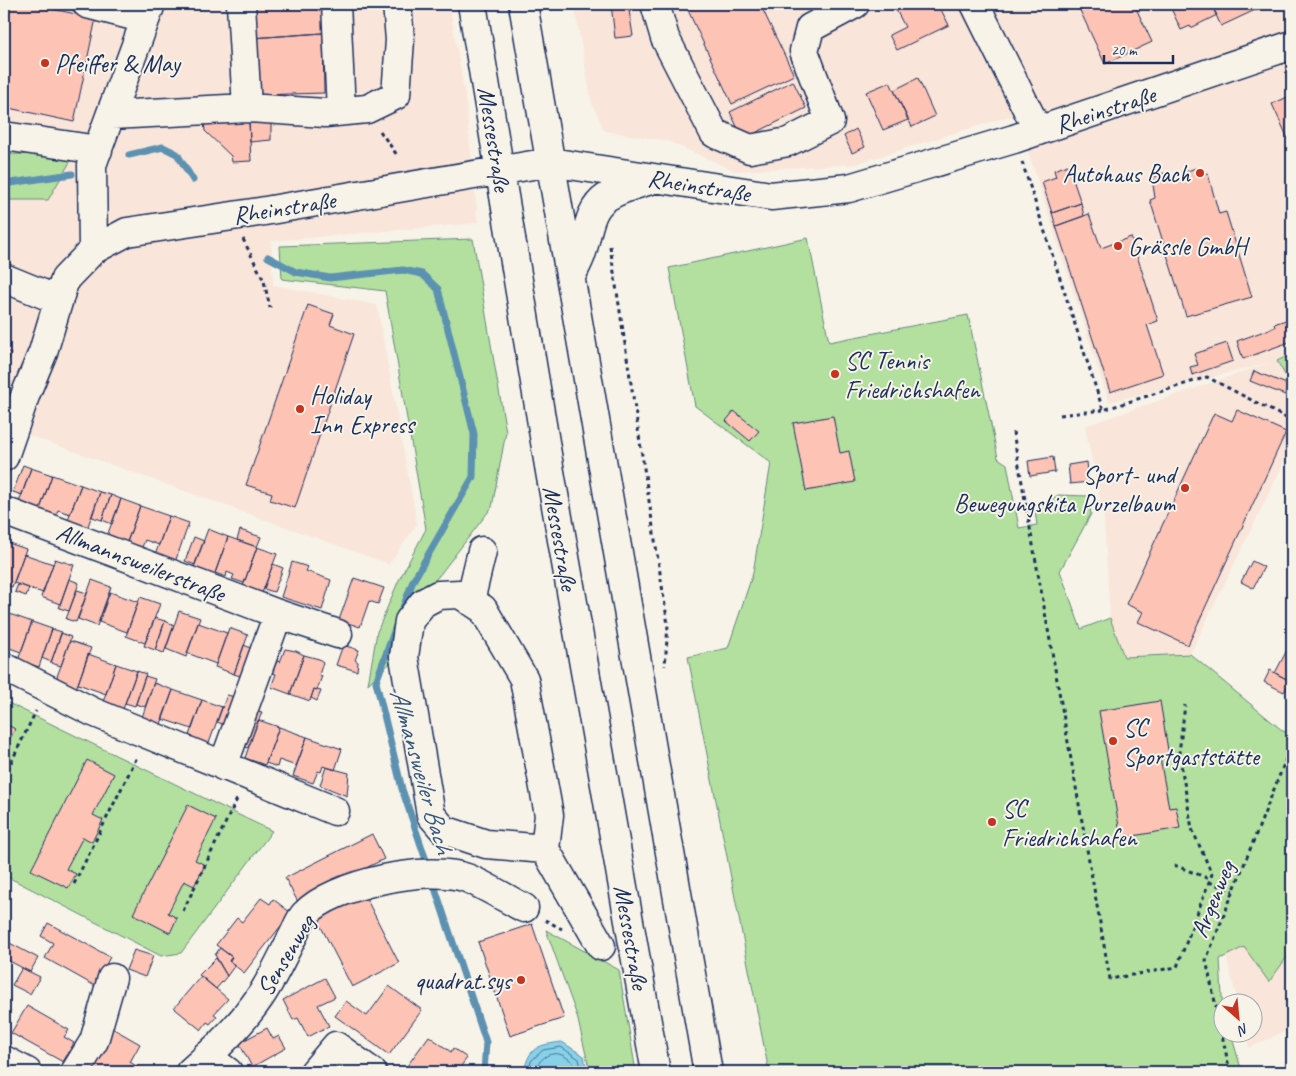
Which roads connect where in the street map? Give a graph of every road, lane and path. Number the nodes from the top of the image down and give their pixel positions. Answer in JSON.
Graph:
{"nodes":[{"id":1,"x":87,"y":4,"type":"edge"},
{"id":2,"x":241,"y":4,"type":"edge"},
{"id":3,"x":336,"y":4,"type":"edge"},
{"id":4,"x":397,"y":4,"type":"edge"},
{"id":5,"x":472,"y":4,"type":"edge"},
{"id":6,"x":523,"y":4,"type":"edge"},
{"id":7,"x":655,"y":4,"type":"edge"},
{"id":8,"x":975,"y":4,"type":"edge"},
{"id":9,"x":839,"y":8,"type":"edge"},
{"id":10,"x":148,"y":11,"type":"edge"},
{"id":11,"x":1292,"y":46,"type":"edge"},
{"id":12,"x":247,"y":108,"type":"junction"},
{"id":13,"x":341,"y":111,"type":"junction"},
{"id":14,"x":112,"y":115,"type":"junction"},
{"id":15,"x":379,"y":130,"type":"dead end"},
{"id":16,"x":1038,"y":131,"type":"junction"},
{"id":17,"x":4,"y":136,"type":"edge"},
{"id":18,"x":98,"y":150,"type":"junction"},
{"id":19,"x":397,"y":155,"type":"dead end"},
{"id":20,"x":1021,"y":157,"type":"dead end"},
{"id":21,"x":550,"y":162,"type":"junction"},
{"id":22,"x":501,"y":170,"type":"junction"},
{"id":23,"x":656,"y":178,"type":"junction"},
{"id":24,"x":242,"y":238,"type":"dead end"},
{"id":25,"x":610,"y":242,"type":"dead end"},
{"id":26,"x":93,"y":250,"type":"junction"},
{"id":27,"x":4,"y":278,"type":"edge"},
{"id":28,"x":570,"y":278,"type":"junction"},
{"id":29,"x":58,"y":300,"type":"junction"},
{"id":30,"x":270,"y":308,"type":"dead end"},
{"id":31,"x":1103,"y":410,"type":"junction"},
{"id":32,"x":1060,"y":415,"type":"dead end"},
{"id":33,"x":1292,"y":421,"type":"edge"},
{"id":34,"x":1013,"y":432,"type":"dead end"},
{"id":35,"x":4,"y":457,"type":"edge"},
{"id":36,"x":4,"y":511,"type":"edge"},
{"id":37,"x":482,"y":551,"type":"dead end"},
{"id":38,"x":470,"y":600,"type":"junction"},
{"id":39,"x":278,"y":614,"type":"junction"},
{"id":40,"x":338,"y":634,"type":"dead end"},
{"id":41,"x":4,"y":667,"type":"edge"},
{"id":42,"x":665,"y":667,"type":"dead end"},
{"id":43,"x":47,"y":689,"type":"junction"},
{"id":44,"x":1186,"y":705,"type":"dead end"},
{"id":45,"x":148,"y":735,"type":"junction"},
{"id":46,"x":1292,"y":744,"type":"edge"},
{"id":47,"x":223,"y":766,"type":"junction"},
{"id":48,"x":248,"y":776,"type":"junction"},
{"id":49,"x":4,"y":777,"type":"edge"},
{"id":50,"x":335,"y":811,"type":"dead end"},
{"id":51,"x":545,"y":849,"type":"junction"},
{"id":52,"x":1174,"y":865,"type":"dead end"},
{"id":53,"x":1209,"y":880,"type":"junction"},
{"id":54,"x":74,"y":884,"type":"dead end"},
{"id":55,"x":1233,"y":891,"type":"junction"},
{"id":56,"x":524,"y":908,"type":"dead end"},
{"id":57,"x":183,"y":911,"type":"dead end"},
{"id":58,"x":601,"y":946,"type":"dead end"},
{"id":59,"x":112,"y":978,"type":"dead end"},
{"id":60,"x":4,"y":1060,"type":"edge"},
{"id":61,"x":198,"y":1064,"type":"edge"},
{"id":62,"x":27,"y":1072,"type":"edge"},
{"id":63,"x":75,"y":1072,"type":"edge"},
{"id":64,"x":228,"y":1072,"type":"edge"},
{"id":65,"x":314,"y":1072,"type":"edge"},
{"id":66,"x":372,"y":1072,"type":"edge"},
{"id":67,"x":656,"y":1072,"type":"edge"},
{"id":68,"x":708,"y":1072,"type":"edge"},
{"id":69,"x":1230,"y":1072,"type":"edge"}],
"edges":[{"from":1,"to":10,"type":"street"},
{"from":2,"to":12,"type":"street"},
{"from":3,"to":13,"type":"street"},
{"from":4,"to":13,"type":"street"},
{"from":5,"to":22,"type":"street","name":"Messestraße"},
{"from":6,"to":21,"type":"street","name":"Messestraße"},
{"from":7,"to":9,"type":"street"},
{"from":8,"to":16,"type":"street"},
{"from":10,"to":14,"type":"street"},
{"from":11,"to":16,"type":"street","name":"Rheinstraße"},
{"from":12,"to":13,"type":"street"},
{"from":12,"to":14,"type":"street"},
{"from":14,"to":18,"type":"street"},
{"from":15,"to":19,"type":"path"},
{"from":16,"to":23,"type":"street","name":"Rheinstraße"},
{"from":17,"to":18,"type":"street"},
{"from":18,"to":26,"type":"street"},
{"from":20,"to":31,"type":"path"},
{"from":21,"to":22,"type":"street","name":"Rheinstraße"},
{"from":21,"to":23,"type":"street","name":"Rheinstraße"},
{"from":21,"to":28,"type":"street","name":"Messestraße"},
{"from":22,"to":26,"type":"street","name":"Rheinstraße"},
{"from":22,"to":67,"type":"street","name":"Messestraße"},
{"from":23,"to":28,"type":"street"},
{"from":24,"to":30,"type":"path"},
{"from":25,"to":42,"type":"path"},
{"from":26,"to":29,"type":"street"},
{"from":27,"to":29,"type":"street"},
{"from":28,"to":68,"type":"street","name":"Messestraße"},
{"from":29,"to":35,"type":"street"},
{"from":31,"to":32,"type":"path"},
{"from":31,"to":33,"type":"path"},
{"from":34,"to":53,"type":"path"},
{"from":36,"to":39,"type":"street","name":"Allmannsweilerstraße"},
{"from":37,"to":38,"type":"street"},
{"from":38,"to":51,"type":"street"},
{"from":38,"to":51,"type":"street"},
{"from":39,"to":40,"type":"street","name":"Allmannsweilerstraße"},
{"from":39,"to":47,"type":"street"},
{"from":41,"to":43,"type":"street"},
{"from":43,"to":45,"type":"street"},
{"from":43,"to":49,"type":"path"},
{"from":44,"to":53,"type":"path"},
{"from":45,"to":47,"type":"street"},
{"from":45,"to":54,"type":"path"},
{"from":46,"to":55,"type":"path","name":"Argenweg"},
{"from":47,"to":48,"type":"street"},
{"from":48,"to":50,"type":"street"},
{"from":48,"to":57,"type":"path"},
{"from":51,"to":58,"type":"street"},
{"from":52,"to":53,"type":"path"},
{"from":53,"to":55,"type":"path"},
{"from":55,"to":69,"type":"path","name":"Argenweg"},
{"from":56,"to":61,"type":"street","name":"Sensenweg"},
{"from":59,"to":63,"type":"street"},
{"from":60,"to":62,"type":"street"},
{"from":61,"to":64,"type":"street","name":"Sensenweg"},
{"from":65,"to":66,"type":"street"}]}
